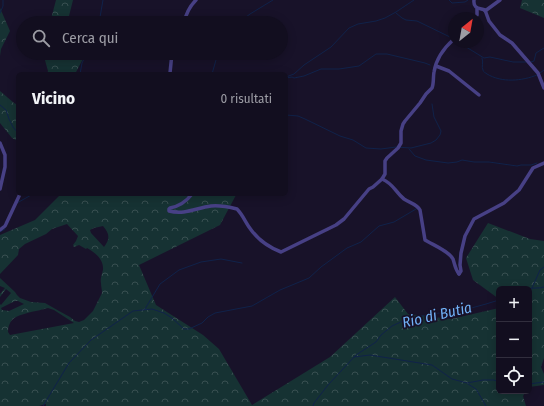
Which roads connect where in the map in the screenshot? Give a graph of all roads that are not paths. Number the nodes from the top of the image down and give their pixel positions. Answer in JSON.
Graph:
{"nodes":[{"id":1,"x":196,"y":0,"type":"edge"},
{"id":2,"x":474,"y":0,"type":"edge"},
{"id":3,"x":500,"y":0,"type":"edge"},
{"id":4,"x":477,"y":9,"type":"joint"},
{"id":5,"x":485,"y":10,"type":"junction"},
{"id":6,"x":186,"y":16,"type":"edge"},
{"id":7,"x":448,"y":45,"type":"edge"},
{"id":8,"x":172,"y":60,"type":"edge"},
{"id":9,"x":436,"y":66,"type":"junction"},
{"id":10,"x":171,"y":72,"type":"edge"},
{"id":11,"x":544,"y":88,"type":"edge"},
{"id":12,"x":479,"y":95,"type":"dead end"},
{"id":13,"x":0,"y":143,"type":"edge"},
{"id":14,"x":544,"y":163,"type":"edge"},
{"id":15,"x":382,"y":179,"type":"junction"},
{"id":16,"x":0,"y":189,"type":"edge"},
{"id":17,"x":19,"y":196,"type":"edge"},
{"id":18,"x":191,"y":196,"type":"edge"},
{"id":19,"x":0,"y":230,"type":"edge"}],
"edges":[{"from":1,"to":6,"type":"street"},
{"from":2,"to":4,"type":"street"},
{"from":3,"to":5,"type":"street"},
{"from":4,"to":5,"type":"street"},
{"from":5,"to":11,"type":"street"},
{"from":7,"to":9,"type":"street"},
{"from":8,"to":10,"type":"street"},
{"from":9,"to":12,"type":"street"},
{"from":9,"to":15,"type":"street"},
{"from":13,"to":16,"type":"street"},
{"from":14,"to":15,"type":"street"},
{"from":15,"to":18,"type":"street"},
{"from":17,"to":19,"type":"street"}]}
